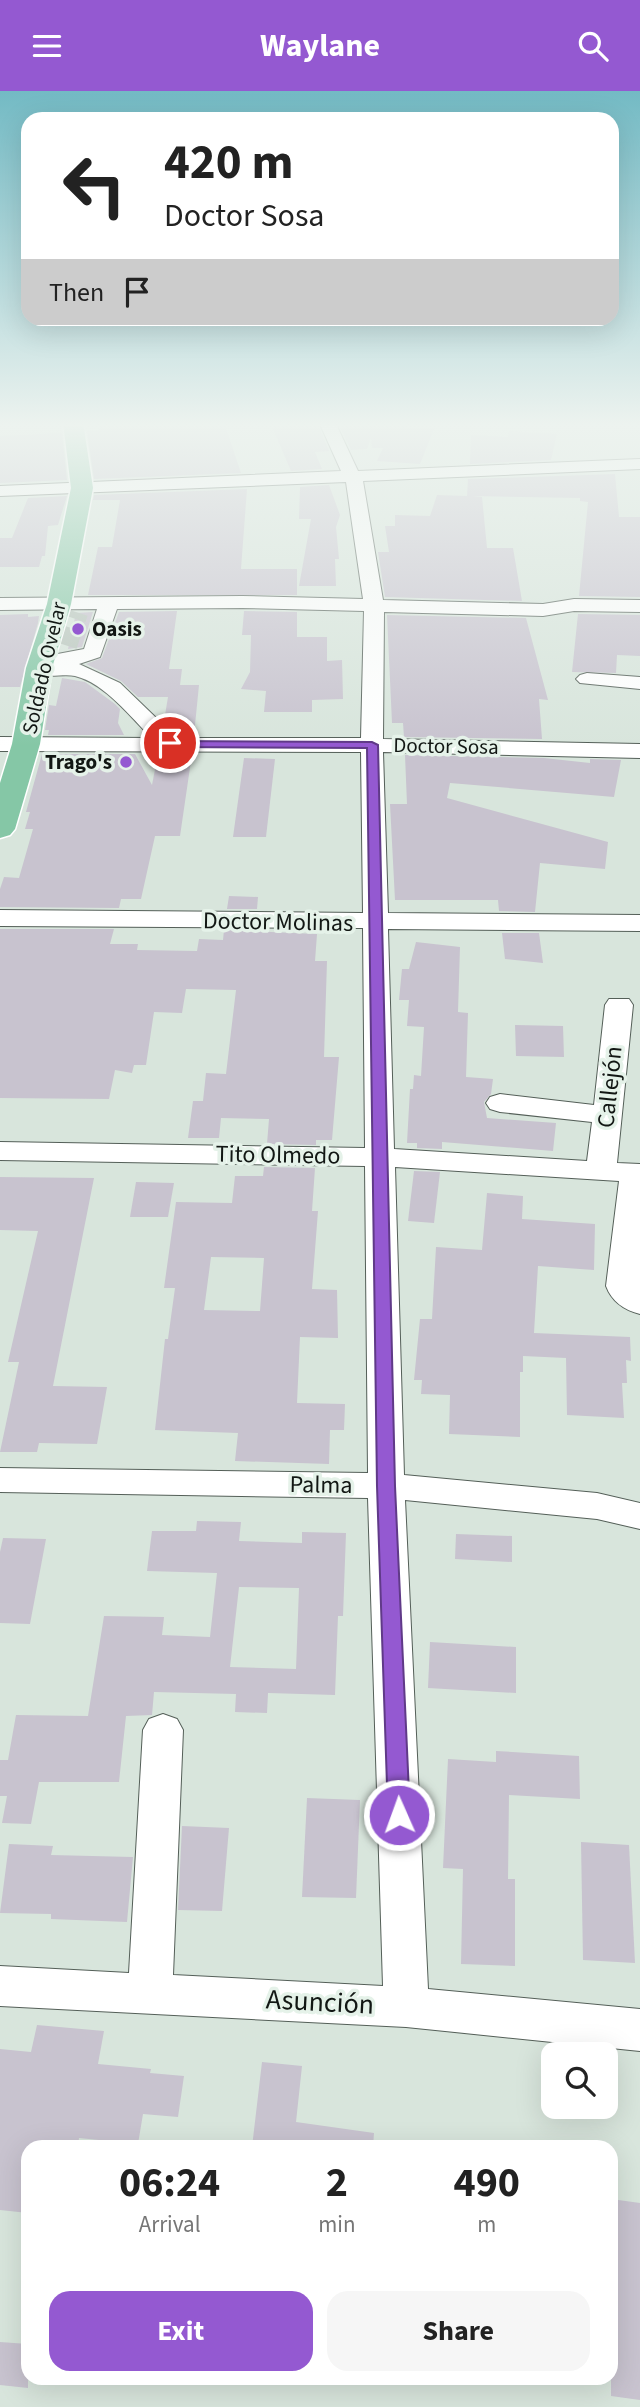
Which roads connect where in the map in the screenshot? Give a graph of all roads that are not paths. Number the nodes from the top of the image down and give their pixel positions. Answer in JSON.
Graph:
{"nodes":[{"id":1,"x":79,"y":530,"type":"edge"},
{"id":2,"x":364,"y":530,"type":"edge"},
{"id":3,"x":0,"y":604,"type":"edge"},
{"id":4,"x":109,"y":604,"type":"junction"},
{"id":5,"x":640,"y":606,"type":"edge"},
{"id":6,"x":74,"y":607,"type":"junction"},
{"id":7,"x":374,"y":607,"type":"junction"},
{"id":8,"x":53,"y":658,"type":"junction"},
{"id":9,"x":587,"y":679,"type":"dead end"},
{"id":10,"x":640,"y":683,"type":"edge"},
{"id":11,"x":170,"y":743,"type":"junction"},
{"id":12,"x":13,"y":744,"type":"edge"},
{"id":13,"x":372,"y":745,"type":"junction"},
{"id":14,"x":640,"y":751,"type":"edge"},
{"id":15,"x":0,"y":829,"type":"edge"},
{"id":16,"x":0,"y":918,"type":"edge"},
{"id":17,"x":377,"y":923,"type":"junction"},
{"id":18,"x":640,"y":923,"type":"edge"},
{"id":19,"x":619,"y":1005,"type":"dead end"},
{"id":20,"x":500,"y":1103,"type":"dead end"},
{"id":21,"x":607,"y":1115,"type":"junction"},
{"id":22,"x":0,"y":1151,"type":"edge"},
{"id":23,"x":382,"y":1157,"type":"junction"},
{"id":24,"x":601,"y":1169,"type":"junction"},
{"id":25,"x":638,"y":1173,"type":"edge"},
{"id":26,"x":640,"y":1304,"type":"edge"},
{"id":27,"x":0,"y":1481,"type":"edge"},
{"id":28,"x":386,"y":1486,"type":"junction"},
{"id":29,"x":640,"y":1516,"type":"edge"},
{"id":30,"x":163,"y":1730,"type":"dead end"},
{"id":31,"x":0,"y":1986,"type":"edge"},
{"id":32,"x":150,"y":1993,"type":"junction"},
{"id":33,"x":406,"y":2007,"type":"junction"},
{"id":34,"x":640,"y":2030,"type":"edge"}],
"edges":[{"from":1,"to":6,"type":"main road","name":"Soldado Ovelar"},
{"from":2,"to":7,"type":"street"},
{"from":3,"to":6,"type":"street"},
{"from":4,"to":6,"type":"street"},
{"from":4,"to":7,"type":"street"},
{"from":4,"to":8,"type":"street"},
{"from":5,"to":7,"type":"street"},
{"from":6,"to":8,"type":"main road","name":"Soldado Ovelar"},
{"from":7,"to":13,"type":"street"},
{"from":8,"to":11,"type":"street"},
{"from":8,"to":12,"type":"main road","name":"Soldado Ovelar"},
{"from":9,"to":10,"type":"street"},
{"from":11,"to":12,"type":"street","name":"Doctor Sosa"},
{"from":11,"to":13,"type":"street","name":"Doctor Sosa"},
{"from":12,"to":15,"type":"main road","name":"Soldado Ovelar"},
{"from":13,"to":14,"type":"street","name":"Doctor Sosa"},
{"from":13,"to":17,"type":"street"},
{"from":16,"to":17,"type":"street","name":"Doctor Molinas"},
{"from":17,"to":18,"type":"street","name":"Doctor Molinas"},
{"from":17,"to":23,"type":"street"},
{"from":19,"to":21,"type":"street","name":"Callejón"},
{"from":20,"to":21,"type":"street"},
{"from":21,"to":24,"type":"street","name":"Callejón"},
{"from":22,"to":23,"type":"street","name":"Tito Olmedo"},
{"from":23,"to":24,"type":"street","name":"Tito Olmedo"},
{"from":23,"to":28,"type":"street"},
{"from":24,"to":25,"type":"street","name":"Tito Olmedo"},
{"from":25,"to":26,"type":"street"},
{"from":27,"to":28,"type":"street","name":"Palma"},
{"from":28,"to":29,"type":"street","name":"Palma"},
{"from":28,"to":33,"type":"street"},
{"from":30,"to":32,"type":"street"},
{"from":31,"to":32,"type":"street","name":"Asunción"},
{"from":32,"to":33,"type":"street","name":"Asunción"},
{"from":33,"to":34,"type":"street","name":"Asunción"}]}
